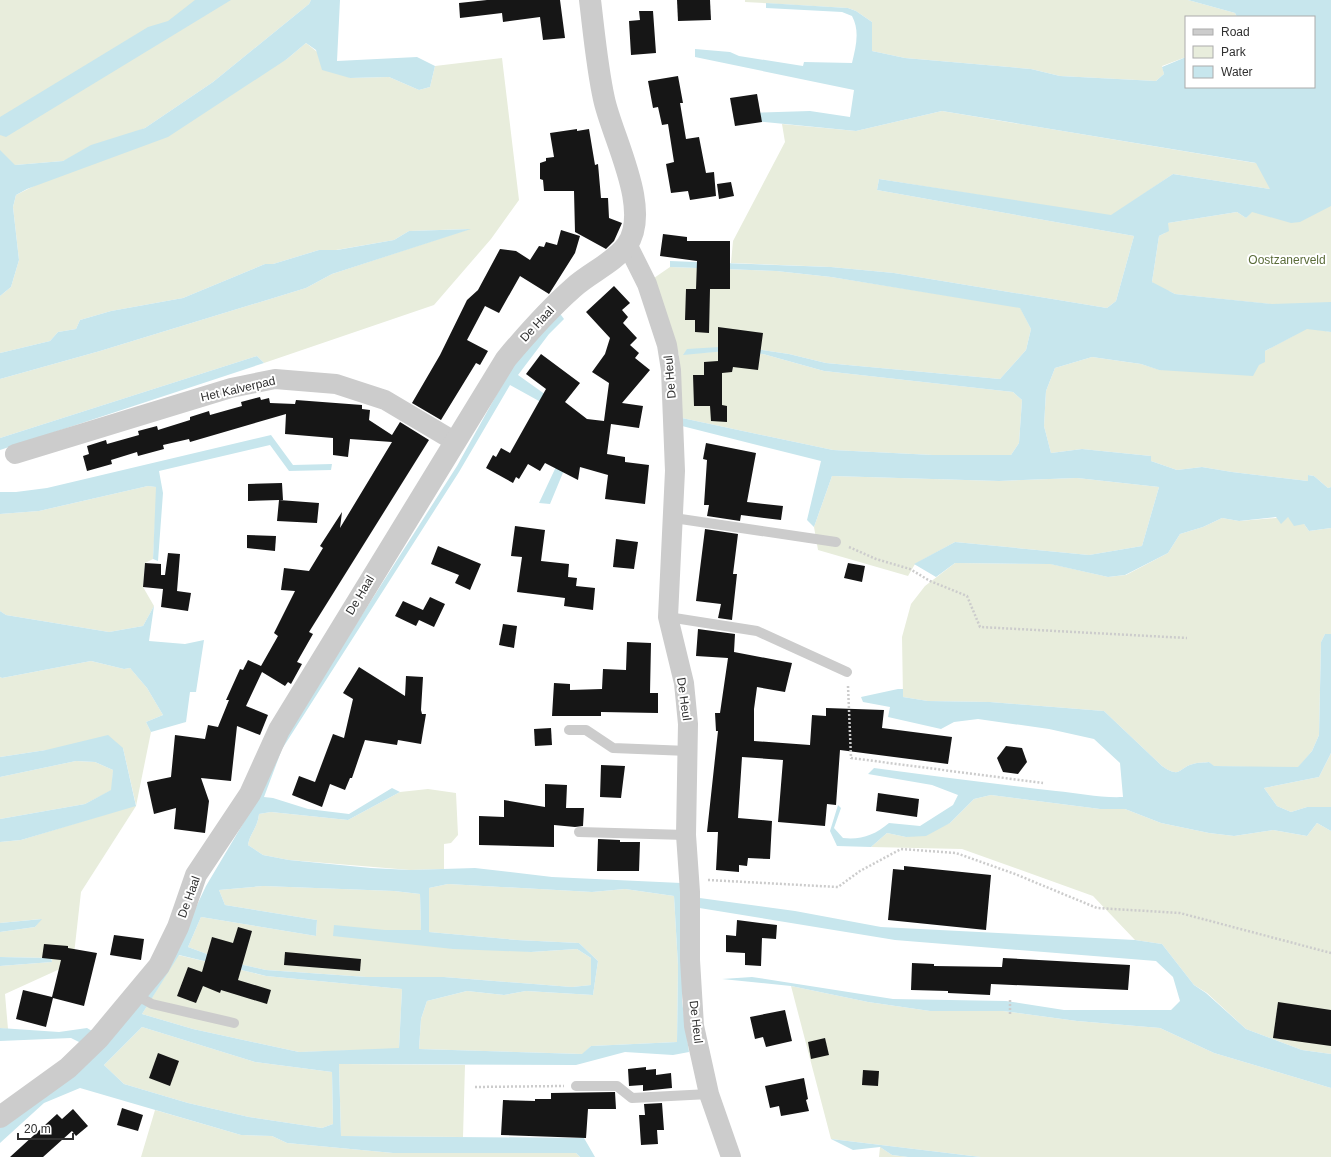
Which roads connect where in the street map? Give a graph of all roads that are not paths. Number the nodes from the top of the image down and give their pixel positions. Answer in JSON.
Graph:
{"nodes":[{"id":1,"x":590,"y":0,"type":"edge"},
{"id":2,"x":627,"y":244,"type":"junction"},
{"id":3,"x":454,"y":441,"type":"junction"},
{"id":4,"x":15,"y":454,"type":"dead end"},
{"id":5,"x":674,"y":518,"type":"junction"},
{"id":6,"x":836,"y":542,"type":"road end"},
{"id":7,"x":668,"y":618,"type":"junction"},
{"id":8,"x":847,"y":672,"type":"road end"},
{"id":9,"x":569,"y":730,"type":"dead end"},
{"id":10,"x":688,"y":751,"type":"junction"},
{"id":11,"x":580,"y":832,"type":"dead end"},
{"id":12,"x":686,"y":835,"type":"junction"},
{"id":13,"x":142,"y":999,"type":"junction"},
{"id":14,"x":234,"y":1023,"type":"dead end"},
{"id":15,"x":576,"y":1086,"type":"road end"},
{"id":16,"x":709,"y":1094,"type":"junction"},
{"id":17,"x":0,"y":1117,"type":"edge"},
{"id":18,"x":731,"y":1157,"type":"edge"}],
"edges":[{"from":1,"to":2,"type":"street","name":"De Haal"},
{"from":2,"to":3,"type":"street","name":"De Haal"},
{"from":2,"to":5,"type":"street","name":"De Heul"},
{"from":3,"to":4,"type":"street","name":"Het Kalverpad"},
{"from":3,"to":13,"type":"street","name":"De Haal"},
{"from":5,"to":6,"type":"lane"},
{"from":5,"to":7,"type":"street","name":"De Heul"},
{"from":7,"to":8,"type":"lane"},
{"from":7,"to":10,"type":"street","name":"De Heul"},
{"from":9,"to":10,"type":"lane"},
{"from":10,"to":12,"type":"street","name":"De Heul"},
{"from":11,"to":12,"type":"lane"},
{"from":12,"to":16,"type":"street","name":"De Heul"},
{"from":13,"to":14,"type":"lane"},
{"from":13,"to":17,"type":"street","name":"De Haal"},
{"from":15,"to":16,"type":"lane"},
{"from":16,"to":18,"type":"street","name":"De Heul"}]}
